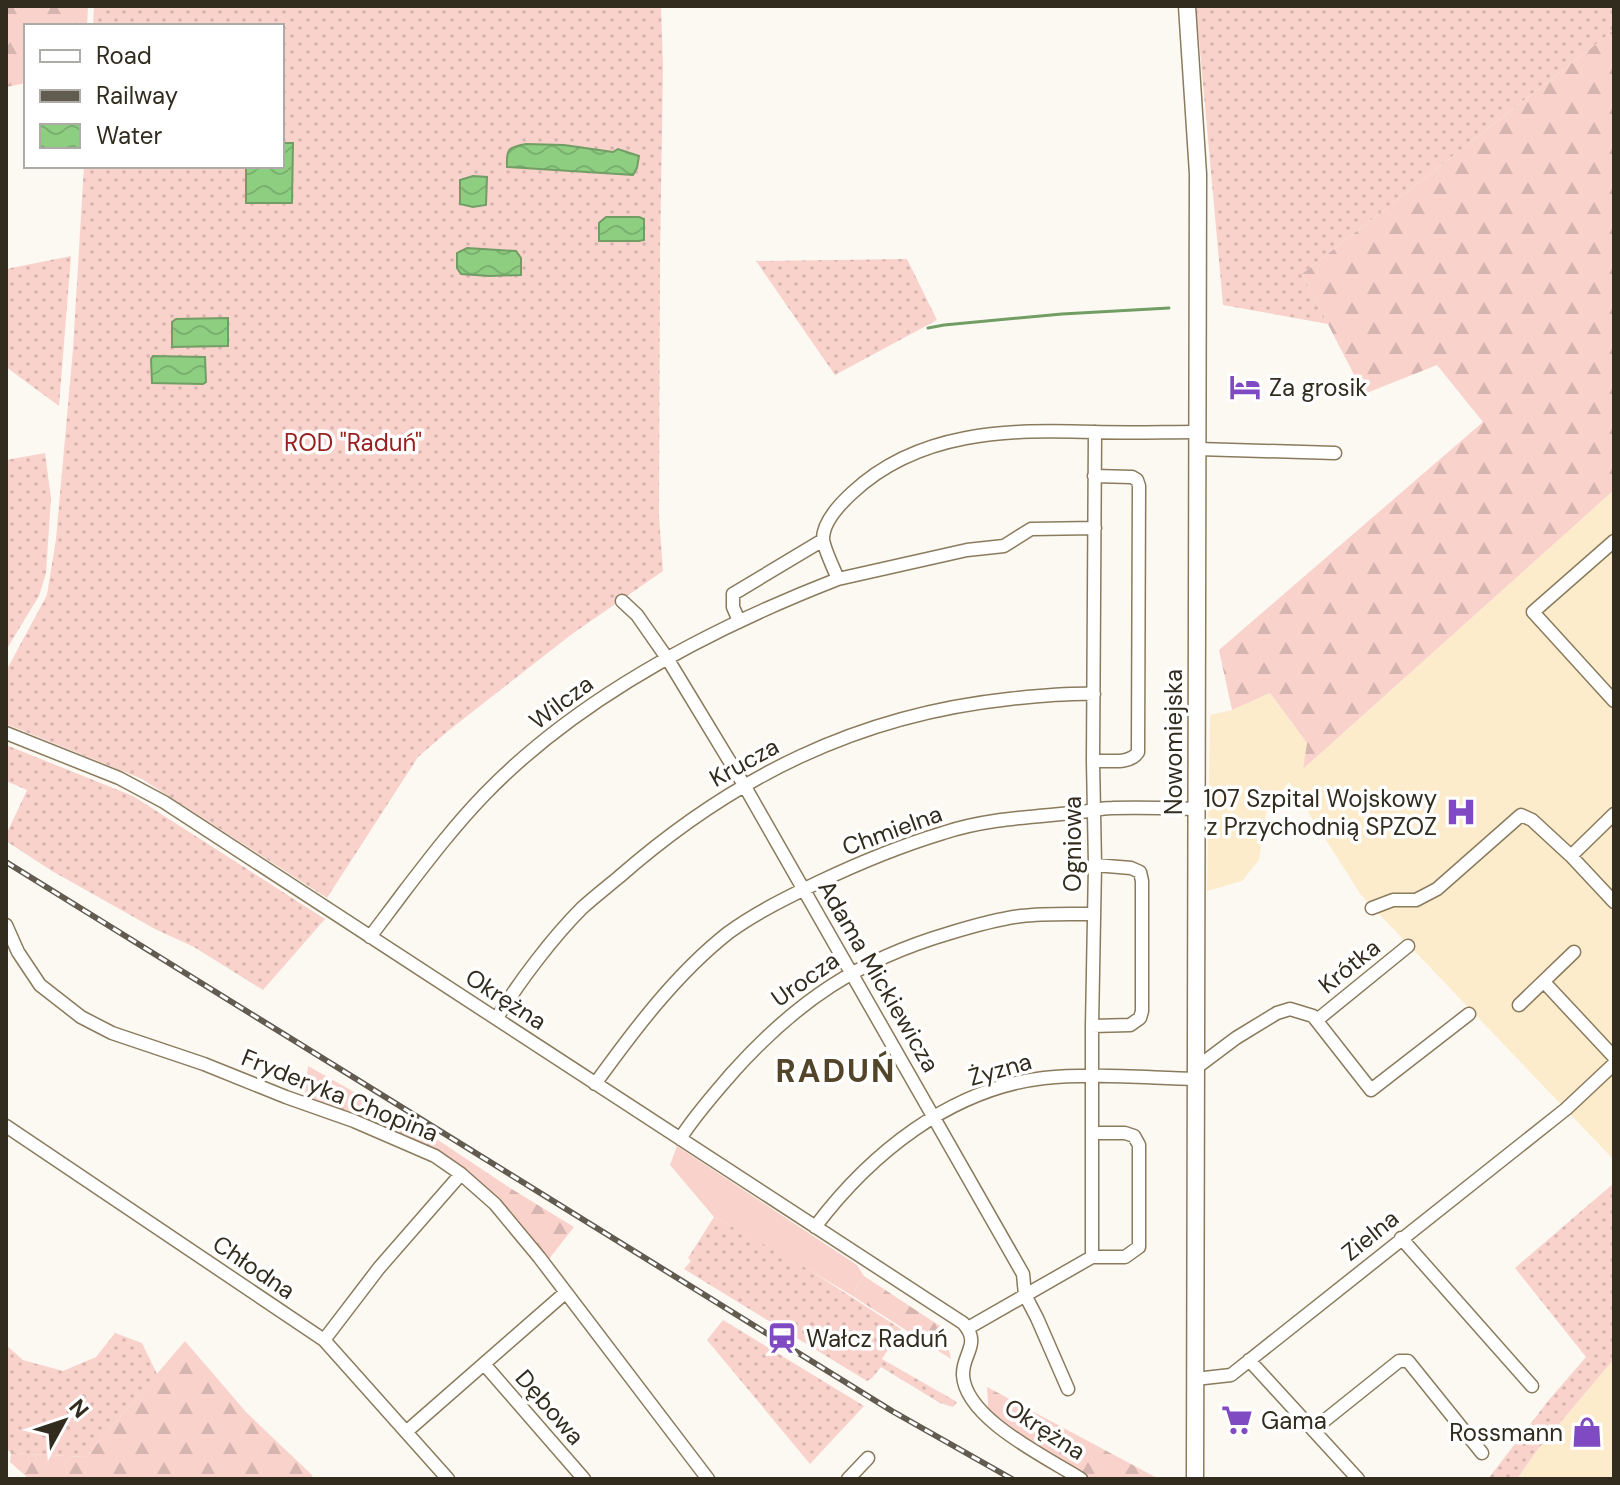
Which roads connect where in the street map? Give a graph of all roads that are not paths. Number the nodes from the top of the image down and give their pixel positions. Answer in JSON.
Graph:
{"nodes":[{"id":1,"x":1187,"y":6,"type":"edge"},
{"id":2,"x":1095,"y":432,"type":"junction"},
{"id":3,"x":1198,"y":440,"type":"junction"},
{"id":4,"x":1335,"y":453,"type":"dead end"},
{"id":5,"x":1094,"y":476,"type":"junction"},
{"id":6,"x":1095,"y":528,"type":"junction"},
{"id":7,"x":823,"y":540,"type":"junction"},
{"id":8,"x":1614,"y":541,"type":"edge"},
{"id":9,"x":838,"y":579,"type":"junction"},
{"id":10,"x":622,"y":601,"type":"dead end"},
{"id":11,"x":739,"y":621,"type":"junction"},
{"id":12,"x":667,"y":658,"type":"junction"},
{"id":13,"x":1094,"y":694,"type":"junction"},
{"id":14,"x":1614,"y":701,"type":"edge"},
{"id":15,"x":6,"y":733,"type":"edge"},
{"id":16,"x":1093,"y":761,"type":"junction"},
{"id":17,"x":744,"y":785,"type":"junction"},
{"id":18,"x":1197,"y":809,"type":"junction"},
{"id":19,"x":1094,"y":810,"type":"junction"},
{"id":20,"x":1614,"y":814,"type":"edge"},
{"id":21,"x":1571,"y":856,"type":"junction"},
{"id":22,"x":1095,"y":865,"type":"junction"},
{"id":23,"x":804,"y":889,"type":"junction"},
{"id":24,"x":1614,"y":902,"type":"edge"},
{"id":25,"x":1372,"y":908,"type":"dead end"},
{"id":26,"x":1093,"y":914,"type":"junction"},
{"id":27,"x":6,"y":925,"type":"edge"},
{"id":28,"x":370,"y":937,"type":"junction"},
{"id":29,"x":1408,"y":946,"type":"dead end"},
{"id":30,"x":1574,"y":952,"type":"dead end"},
{"id":31,"x":851,"y":972,"type":"junction"},
{"id":32,"x":1544,"y":982,"type":"junction"},
{"id":33,"x":1519,"y":1005,"type":"dead end"},
{"id":34,"x":1469,"y":1014,"type":"dead end"},
{"id":35,"x":497,"y":1018,"type":"junction"},
{"id":36,"x":1317,"y":1020,"type":"junction"},
{"id":37,"x":1092,"y":1026,"type":"junction"},
{"id":38,"x":1614,"y":1057,"type":"edge"},
{"id":39,"x":1614,"y":1064,"type":"edge"},
{"id":40,"x":1196,"y":1074,"type":"junction"},
{"id":41,"x":1093,"y":1077,"type":"junction"},
{"id":42,"x":595,"y":1084,"type":"junction"},
{"id":43,"x":934,"y":1116,"type":"junction"},
{"id":44,"x":6,"y":1126,"type":"edge"},
{"id":45,"x":1092,"y":1133,"type":"junction"},
{"id":46,"x":680,"y":1139,"type":"junction"},
{"id":47,"x":461,"y":1174,"type":"junction"},
{"id":48,"x":815,"y":1227,"type":"junction"},
{"id":49,"x":1401,"y":1238,"type":"junction"},
{"id":50,"x":1092,"y":1257,"type":"junction"},
{"id":51,"x":565,"y":1293,"type":"junction"},
{"id":52,"x":1025,"y":1295,"type":"junction"},
{"id":53,"x":968,"y":1328,"type":"junction"},
{"id":54,"x":324,"y":1340,"type":"junction"},
{"id":55,"x":1249,"y":1360,"type":"junction"},
{"id":56,"x":484,"y":1364,"type":"junction"},
{"id":57,"x":1195,"y":1379,"type":"junction"},
{"id":58,"x":1532,"y":1386,"type":"dead end"},
{"id":59,"x":1068,"y":1389,"type":"dead end"},
{"id":60,"x":1314,"y":1429,"type":"junction"},
{"id":61,"x":406,"y":1432,"type":"junction"},
{"id":62,"x":1482,"y":1453,"type":"dead end"},
{"id":63,"x":868,"y":1458,"type":"dead end"},
{"id":64,"x":448,"y":1479,"type":"edge"},
{"id":65,"x":584,"y":1479,"type":"edge"},
{"id":66,"x":708,"y":1479,"type":"edge"},
{"id":67,"x":848,"y":1479,"type":"edge"},
{"id":68,"x":1081,"y":1479,"type":"edge"},
{"id":69,"x":1195,"y":1479,"type":"edge"},
{"id":70,"x":1358,"y":1479,"type":"edge"}],
"edges":[{"from":1,"to":3,"type":"street","name":"Nowomiejska"},
{"from":2,"to":3,"type":"street"},
{"from":2,"to":5,"type":"street","name":"Ogniowa"},
{"from":2,"to":7,"type":"street"},
{"from":3,"to":4,"type":"street"},
{"from":3,"to":18,"type":"street","name":"Nowomiejska"},
{"from":5,"to":6,"type":"street","name":"Ogniowa"},
{"from":5,"to":16,"type":"street"},
{"from":6,"to":9,"type":"street","name":"Wilcza"},
{"from":6,"to":13,"type":"street","name":"Ogniowa"},
{"from":7,"to":9,"type":"street"},
{"from":7,"to":11,"type":"street"},
{"from":8,"to":14,"type":"street"},
{"from":9,"to":11,"type":"street","name":"Wilcza"},
{"from":10,"to":12,"type":"street","name":"Adama Mickiewicza"},
{"from":11,"to":12,"type":"street","name":"Wilcza"},
{"from":12,"to":17,"type":"street","name":"Adama Mickiewicza"},
{"from":12,"to":28,"type":"street","name":"Wilcza"},
{"from":13,"to":16,"type":"street","name":"Ogniowa"},
{"from":13,"to":17,"type":"street","name":"Krucza"},
{"from":15,"to":28,"type":"street","name":"Okrężna"},
{"from":16,"to":19,"type":"street","name":"Ogniowa"},
{"from":17,"to":23,"type":"street","name":"Adama Mickiewicza"},
{"from":17,"to":35,"type":"street","name":"Krucza"},
{"from":18,"to":19,"type":"street","name":"Chmielna"},
{"from":18,"to":40,"type":"street","name":"Nowomiejska"},
{"from":19,"to":22,"type":"street","name":"Ogniowa"},
{"from":19,"to":23,"type":"street","name":"Chmielna"},
{"from":20,"to":21,"type":"street"},
{"from":21,"to":24,"type":"street"},
{"from":21,"to":25,"type":"street"},
{"from":22,"to":26,"type":"street","name":"Ogniowa"},
{"from":22,"to":37,"type":"street"},
{"from":23,"to":31,"type":"street","name":"Adama Mickiewicza"},
{"from":23,"to":42,"type":"street","name":"Chmielna"},
{"from":26,"to":31,"type":"street","name":"Urocza"},
{"from":26,"to":37,"type":"street","name":"Ogniowa"},
{"from":27,"to":47,"type":"street","name":"Fryderyka Chopina"},
{"from":28,"to":35,"type":"street","name":"Okrężna"},
{"from":29,"to":36,"type":"street","name":"Krótka"},
{"from":30,"to":32,"type":"street"},
{"from":31,"to":43,"type":"street","name":"Adama Mickiewicza"},
{"from":31,"to":46,"type":"street","name":"Urocza"},
{"from":32,"to":33,"type":"street"},
{"from":32,"to":38,"type":"street"},
{"from":34,"to":36,"type":"street"},
{"from":35,"to":42,"type":"street","name":"Okrężna"},
{"from":36,"to":40,"type":"street"},
{"from":37,"to":41,"type":"street","name":"Ogniowa"},
{"from":39,"to":49,"type":"street","name":"Zielna"},
{"from":40,"to":41,"type":"street","name":"Żyzna"},
{"from":40,"to":57,"type":"street","name":"Nowomiejska"},
{"from":41,"to":43,"type":"street","name":"Żyzna"},
{"from":41,"to":45,"type":"street","name":"Ogniowa"},
{"from":42,"to":46,"type":"street","name":"Okrężna"},
{"from":43,"to":48,"type":"street","name":"Żyzna"},
{"from":43,"to":52,"type":"street","name":"Adama Mickiewicza"},
{"from":44,"to":54,"type":"street","name":"Chłodna"},
{"from":45,"to":50,"type":"street","name":"Ogniowa"},
{"from":45,"to":50,"type":"street"},
{"from":46,"to":48,"type":"street","name":"Okrężna"},
{"from":47,"to":51,"type":"street","name":"Fryderyka Chopina"},
{"from":47,"to":54,"type":"street"},
{"from":48,"to":53,"type":"street","name":"Okrężna"},
{"from":49,"to":55,"type":"street","name":"Zielna"},
{"from":49,"to":58,"type":"street"},
{"from":50,"to":52,"type":"street"},
{"from":51,"to":56,"type":"street"},
{"from":51,"to":66,"type":"street","name":"Fryderyka Chopina"},
{"from":52,"to":53,"type":"street"},
{"from":52,"to":59,"type":"street","name":"Adama Mickiewicza"},
{"from":53,"to":68,"type":"street","name":"Okrężna"},
{"from":54,"to":61,"type":"street","name":"Chłodna"},
{"from":55,"to":57,"type":"street","name":"Zielna"},
{"from":55,"to":60,"type":"street"},
{"from":56,"to":61,"type":"street"},
{"from":56,"to":65,"type":"street","name":"Dębowa"},
{"from":57,"to":69,"type":"street","name":"Nowomiejska"},
{"from":60,"to":62,"type":"street"},
{"from":60,"to":70,"type":"street"},
{"from":61,"to":64,"type":"street","name":"Chłodna"},
{"from":63,"to":67,"type":"street"}]}
